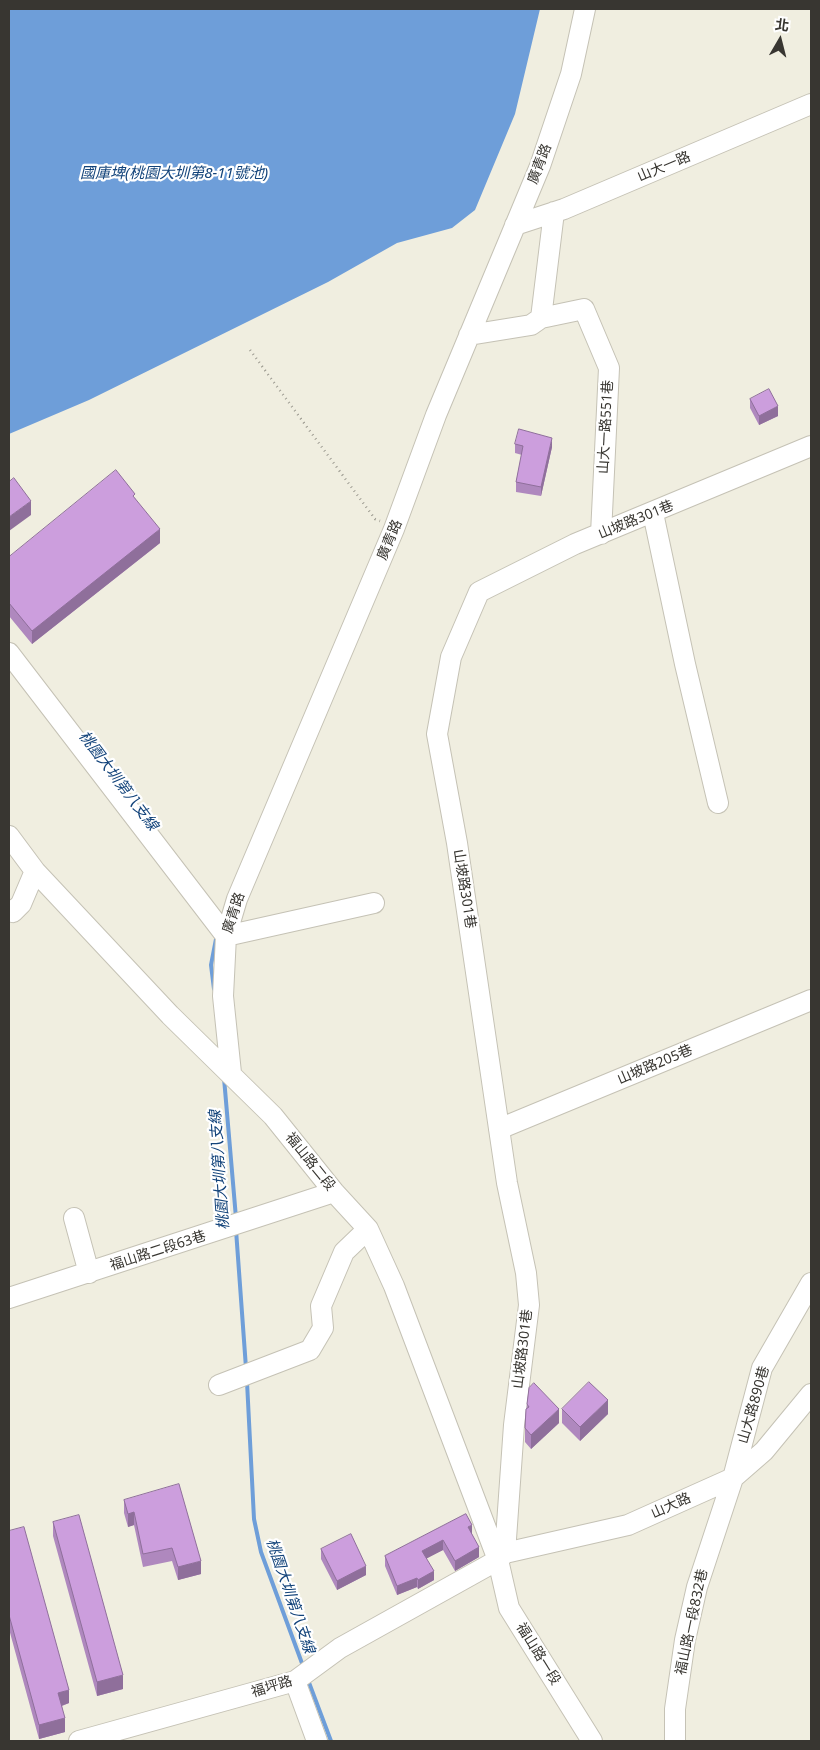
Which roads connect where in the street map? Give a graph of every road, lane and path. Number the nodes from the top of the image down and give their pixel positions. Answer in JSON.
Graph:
{"nodes":[{"id":1,"x":585,"y":9,"type":"edge"},
{"id":2,"x":811,"y":104,"type":"edge"},
{"id":3,"x":554,"y":212,"type":"junction"},
{"id":4,"x":515,"y":224,"type":"junction"},
{"id":5,"x":541,"y":318,"type":"junction"},
{"id":6,"x":469,"y":335,"type":"junction"},
{"id":7,"x":250,"y":350,"type":"dead end"},
{"id":8,"x":811,"y":446,"type":"edge"},
{"id":9,"x":653,"y":513,"type":"junction"},
{"id":10,"x":394,"y":529,"type":"junction"},
{"id":11,"x":600,"y":534,"type":"junction"},
{"id":12,"x":9,"y":653,"type":"edge"},
{"id":13,"x":718,"y":803,"type":"dead end"},
{"id":14,"x":9,"y":836,"type":"edge"},
{"id":15,"x":35,"y":871,"type":"junction"},
{"id":16,"x":374,"y":903,"type":"dead end"},
{"id":17,"x":9,"y":910,"type":"edge"},
{"id":18,"x":226,"y":936,"type":"junction"},
{"id":19,"x":811,"y":1000,"type":"edge"},
{"id":20,"x":231,"y":1073,"type":"junction"},
{"id":21,"x":499,"y":1129,"type":"junction"},
{"id":22,"x":334,"y":1192,"type":"junction"},
{"id":23,"x":74,"y":1218,"type":"dead end"},
{"id":24,"x":368,"y":1229,"type":"junction"},
{"id":25,"x":89,"y":1273,"type":"junction"},
{"id":26,"x":811,"y":1283,"type":"edge"},
{"id":27,"x":9,"y":1298,"type":"edge"},
{"id":28,"x":219,"y":1385,"type":"dead end"},
{"id":29,"x":811,"y":1394,"type":"edge"},
{"id":30,"x":733,"y":1478,"type":"junction"},
{"id":31,"x":501,"y":1557,"type":"junction"},
{"id":32,"x":295,"y":1681,"type":"junction"},
{"id":33,"x":79,"y":1741,"type":"edge"},
{"id":34,"x":317,"y":1741,"type":"edge"},
{"id":35,"x":592,"y":1741,"type":"edge"},
{"id":36,"x":676,"y":1741,"type":"edge"}],
"edges":[{"from":1,"to":4,"type":"street","name":"廣青路"},
{"from":2,"to":3,"type":"street","name":"山大一路"},
{"from":3,"to":4,"type":"street","name":"山大一路"},
{"from":3,"to":5,"type":"street"},
{"from":4,"to":6,"type":"street","name":"廣青路"},
{"from":5,"to":6,"type":"street","name":"山大一路551巷"},
{"from":5,"to":11,"type":"street","name":"山大一路551巷"},
{"from":6,"to":10,"type":"street","name":"廣青路"},
{"from":7,"to":10,"type":"path"},
{"from":8,"to":9,"type":"street","name":"山坡路301巷"},
{"from":9,"to":11,"type":"street","name":"山坡路301巷"},
{"from":9,"to":13,"type":"street"},
{"from":10,"to":18,"type":"street","name":"廣青路"},
{"from":11,"to":21,"type":"street","name":"山坡路301巷"},
{"from":12,"to":18,"type":"street"},
{"from":14,"to":15,"type":"street","name":"福山路二段"},
{"from":15,"to":17,"type":"street"},
{"from":15,"to":20,"type":"street","name":"福山路二段"},
{"from":16,"to":18,"type":"street"},
{"from":18,"to":20,"type":"street","name":"廣青路"},
{"from":19,"to":21,"type":"street","name":"山坡路205巷"},
{"from":20,"to":22,"type":"street","name":"福山路二段"},
{"from":21,"to":31,"type":"street","name":"山坡路301巷"},
{"from":22,"to":24,"type":"street","name":"福山路二段"},
{"from":22,"to":25,"type":"street","name":"福山路二段63巷"},
{"from":23,"to":25,"type":"street"},
{"from":24,"to":28,"type":"street"},
{"from":24,"to":31,"type":"street","name":"福山路二段"},
{"from":25,"to":27,"type":"street","name":"福山路二段63巷"},
{"from":26,"to":30,"type":"street","name":"山大路890巷"},
{"from":29,"to":30,"type":"street","name":"山大路"},
{"from":30,"to":31,"type":"street","name":"山大路"},
{"from":30,"to":36,"type":"street","name":"福山路一段832巷"},
{"from":31,"to":32,"type":"street","name":"福坪路"},
{"from":31,"to":35,"type":"street","name":"福山路一段"},
{"from":32,"to":33,"type":"street","name":"福坪路"},
{"from":32,"to":34,"type":"street"}]}
